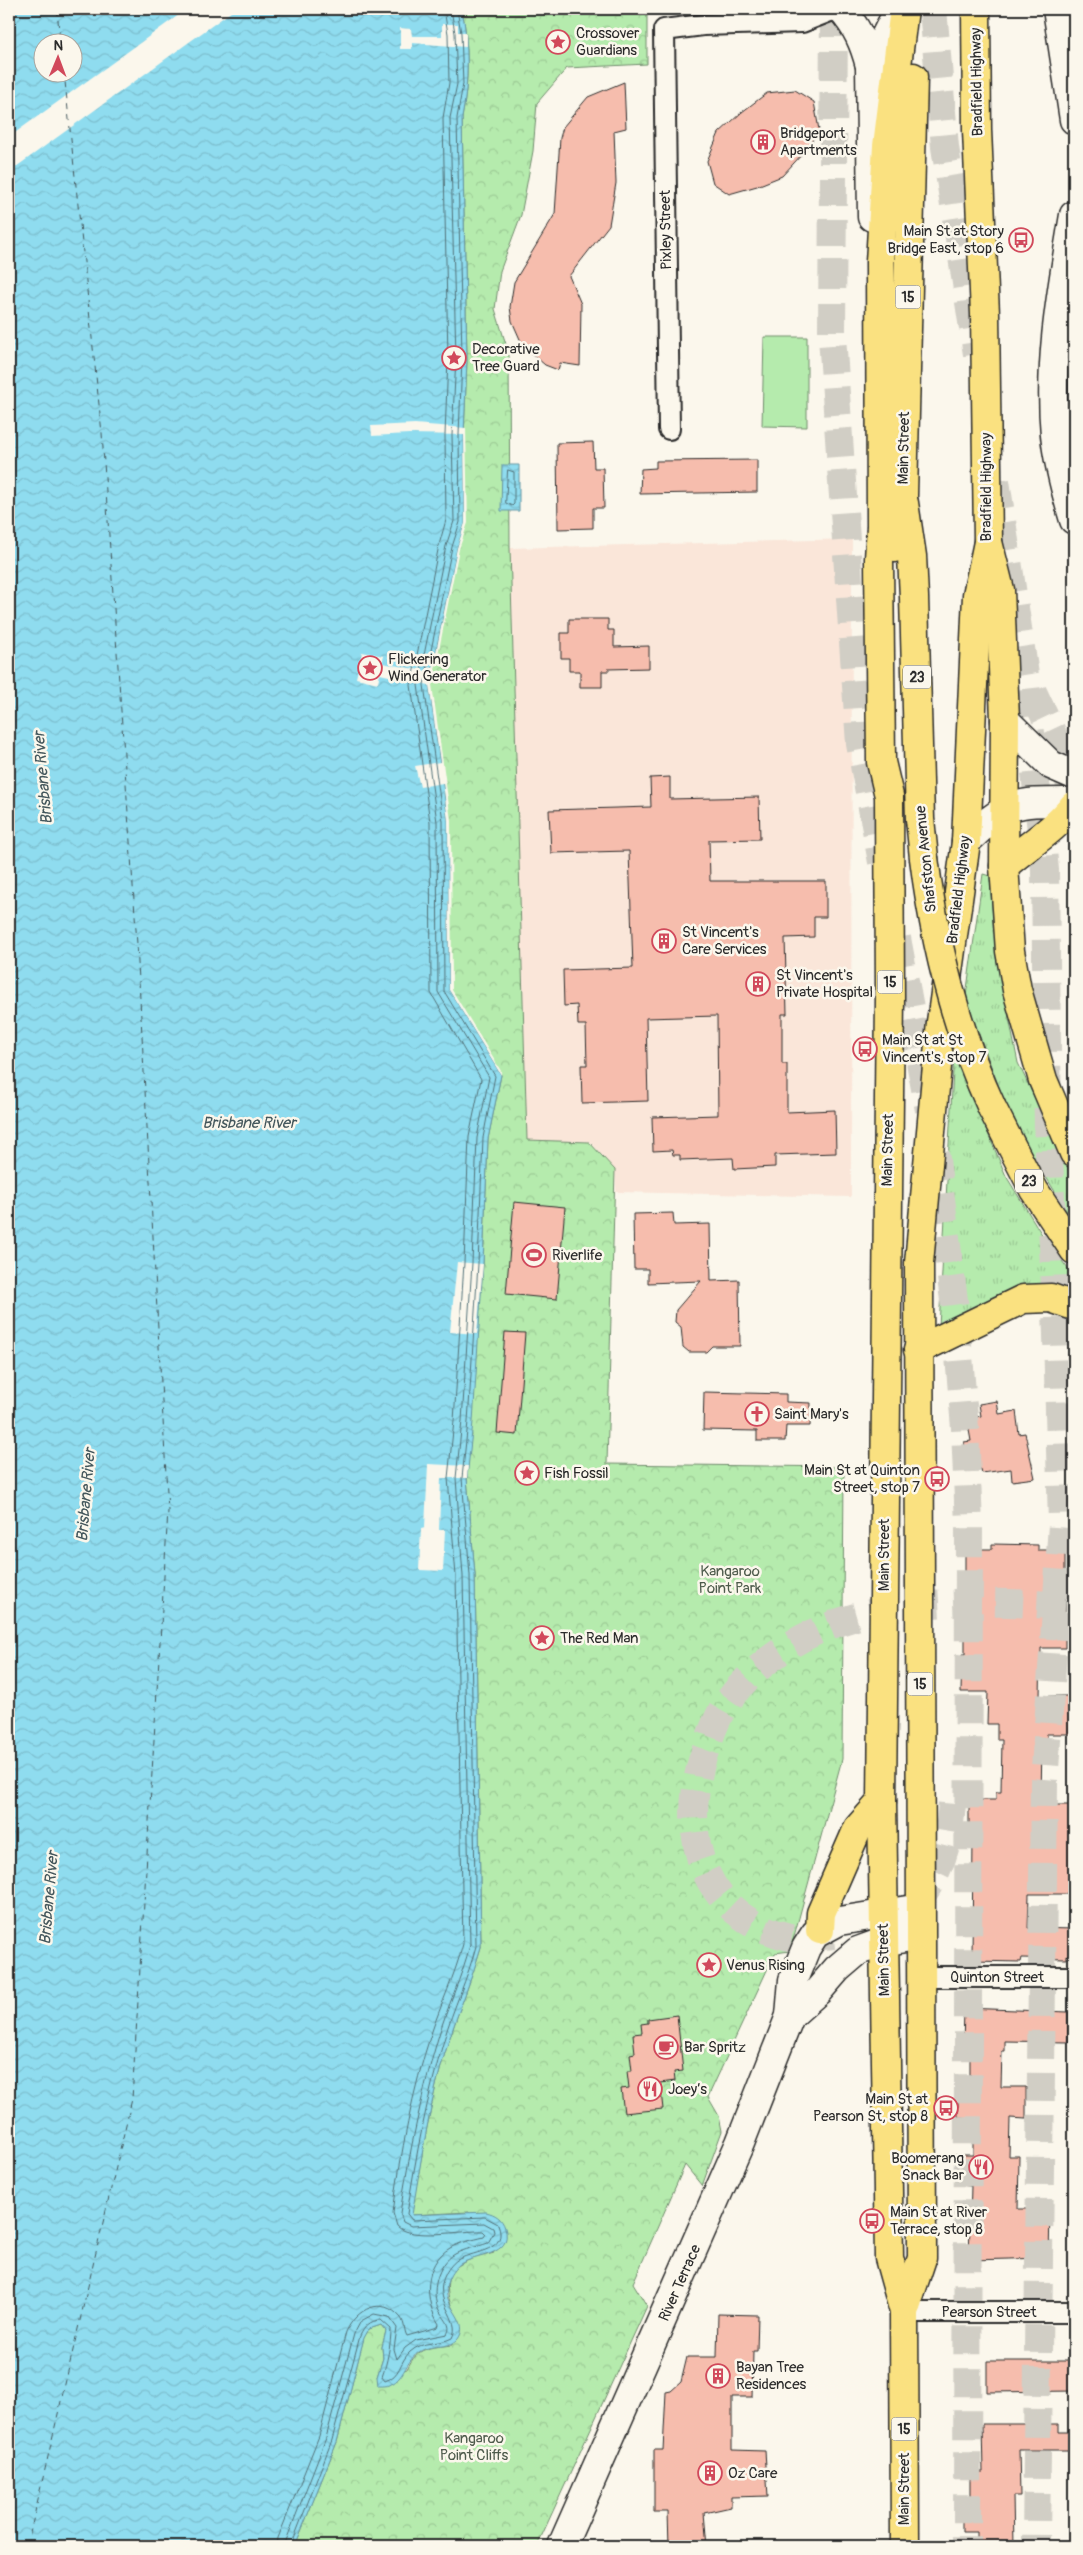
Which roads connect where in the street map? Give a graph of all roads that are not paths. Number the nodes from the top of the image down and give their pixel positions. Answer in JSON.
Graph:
{"nodes":[{"id":1,"x":835,"y":9,"type":"edge"},
{"id":2,"x":841,"y":9,"type":"edge"},
{"id":3,"x":899,"y":9,"type":"edge"},
{"id":4,"x":904,"y":9,"type":"edge"},
{"id":5,"x":920,"y":9,"type":"edge"},
{"id":6,"x":976,"y":9,"type":"edge"},
{"id":7,"x":1057,"y":9,"type":"edge"},
{"id":8,"x":870,"y":66,"type":"junction"},
{"id":9,"x":1074,"y":120,"type":"edge"},
{"id":10,"x":1074,"y":215,"type":"edge"},
{"id":11,"x":880,"y":262,"type":"junction"},
{"id":12,"x":669,"y":429,"type":"dead end"},
{"id":13,"x":1067,"y":462,"type":"edge"},
{"id":14,"x":903,"y":496,"type":"junction"},
{"id":15,"x":1074,"y":520,"type":"edge"},
{"id":16,"x":988,"y":542,"type":"junction"},
{"id":17,"x":1005,"y":720,"type":"junction"},
{"id":18,"x":1074,"y":775,"type":"edge"},
{"id":19,"x":889,"y":796,"type":"junction"},
{"id":20,"x":1074,"y":804,"type":"edge"},
{"id":21,"x":1004,"y":809,"type":"junction"},
{"id":22,"x":966,"y":842,"type":"junction"},
{"id":23,"x":1004,"y":866,"type":"junction"},
{"id":24,"x":941,"y":1022,"type":"joint"},
{"id":25,"x":1074,"y":1153,"type":"edge"},
{"id":26,"x":1074,"y":1250,"type":"edge"},
{"id":27,"x":1074,"y":1306,"type":"edge"},
{"id":28,"x":918,"y":1350,"type":"junction"},
{"id":29,"x":882,"y":1801,"type":"junction"},
{"id":30,"x":920,"y":1908,"type":"junction"},
{"id":31,"x":883,"y":1913,"type":"junction"},
{"id":32,"x":820,"y":1930,"type":"junction"},
{"id":33,"x":920,"y":1935,"type":"junction"},
{"id":34,"x":884,"y":1942,"type":"junction"},
{"id":35,"x":920,"y":1976,"type":"junction"},
{"id":36,"x":1074,"y":1977,"type":"edge"},
{"id":37,"x":790,"y":2016,"type":"junction"},
{"id":38,"x":904,"y":2312,"type":"junction"},
{"id":39,"x":1074,"y":2312,"type":"edge"},
{"id":40,"x":562,"y":2546,"type":"edge"},
{"id":41,"x":905,"y":2546,"type":"edge"}],
"edges":[{"from":1,"to":12,"type":"street","name":"Pixley Street"},
{"from":2,"to":8,"type":"street","name":"Main Street"},
{"from":3,"to":8,"type":"street"},
{"from":4,"to":11,"type":"main road","name":"Main Street","number":"15"},
{"from":5,"to":14,"type":"main road","name":"Main Street","number":"15"},
{"from":6,"to":16,"type":"main road","name":"Bradfield Highway","number":"15"},
{"from":7,"to":9,"type":"street"},
{"from":8,"to":11,"type":"street","name":"Main Street"},
{"from":10,"to":13,"type":"street"},
{"from":11,"to":19,"type":"main road","name":"Main Street","number":"15"},
{"from":13,"to":15,"type":"street"},
{"from":14,"to":19,"type":"main road","name":"Main Street","number":"15"},
{"from":14,"to":26,"type":"main road","name":"Shafston Avenue","number":"23","bridge":true},
{"from":16,"to":17,"type":"main road"},
{"from":16,"to":22,"type":"main road","name":"Bradfield Highway","number":"15"},
{"from":17,"to":18,"type":"street"},
{"from":17,"to":21,"type":"main road"},
{"from":19,"to":29,"type":"main road","name":"Main Street","number":"15"},
{"from":20,"to":21,"type":"street"},
{"from":20,"to":23,"type":"main road"},
{"from":21,"to":22,"type":"street"},
{"from":21,"to":23,"type":"main road"},
{"from":22,"to":24,"type":"main road","name":"Bradfield Highway","number":"15"},
{"from":23,"to":25,"type":"main road"},
{"from":24,"to":28,"type":"main road","name":"Main Street","number":"15"},
{"from":27,"to":28,"type":"main road"},
{"from":28,"to":30,"type":"main road","name":"Main Street","number":"15"},
{"from":29,"to":31,"type":"main road","name":"Main Street","number":"15"},
{"from":29,"to":32,"type":"main road"},
{"from":30,"to":31,"type":"street"},
{"from":30,"to":33,"type":"main road","name":"Main Street","number":"15"},
{"from":31,"to":32,"type":"street"},
{"from":31,"to":34,"type":"main road","name":"Main Street","number":"15"},
{"from":32,"to":37,"type":"street","name":"River Terrace"},
{"from":33,"to":34,"type":"street","name":"River Terrace"},
{"from":33,"to":35,"type":"main road","name":"Main Street","number":"15"},
{"from":34,"to":37,"type":"street","name":"River Terrace"},
{"from":34,"to":38,"type":"main road","name":"Main Street","number":"15"},
{"from":35,"to":36,"type":"street","name":"Quinton Street"},
{"from":35,"to":38,"type":"main road","name":"Main Street","number":"15"},
{"from":37,"to":40,"type":"street","name":"River Terrace"},
{"from":38,"to":39,"type":"street","name":"Pearson Street"},
{"from":38,"to":41,"type":"main road","name":"Main Street","number":"15"}]}
